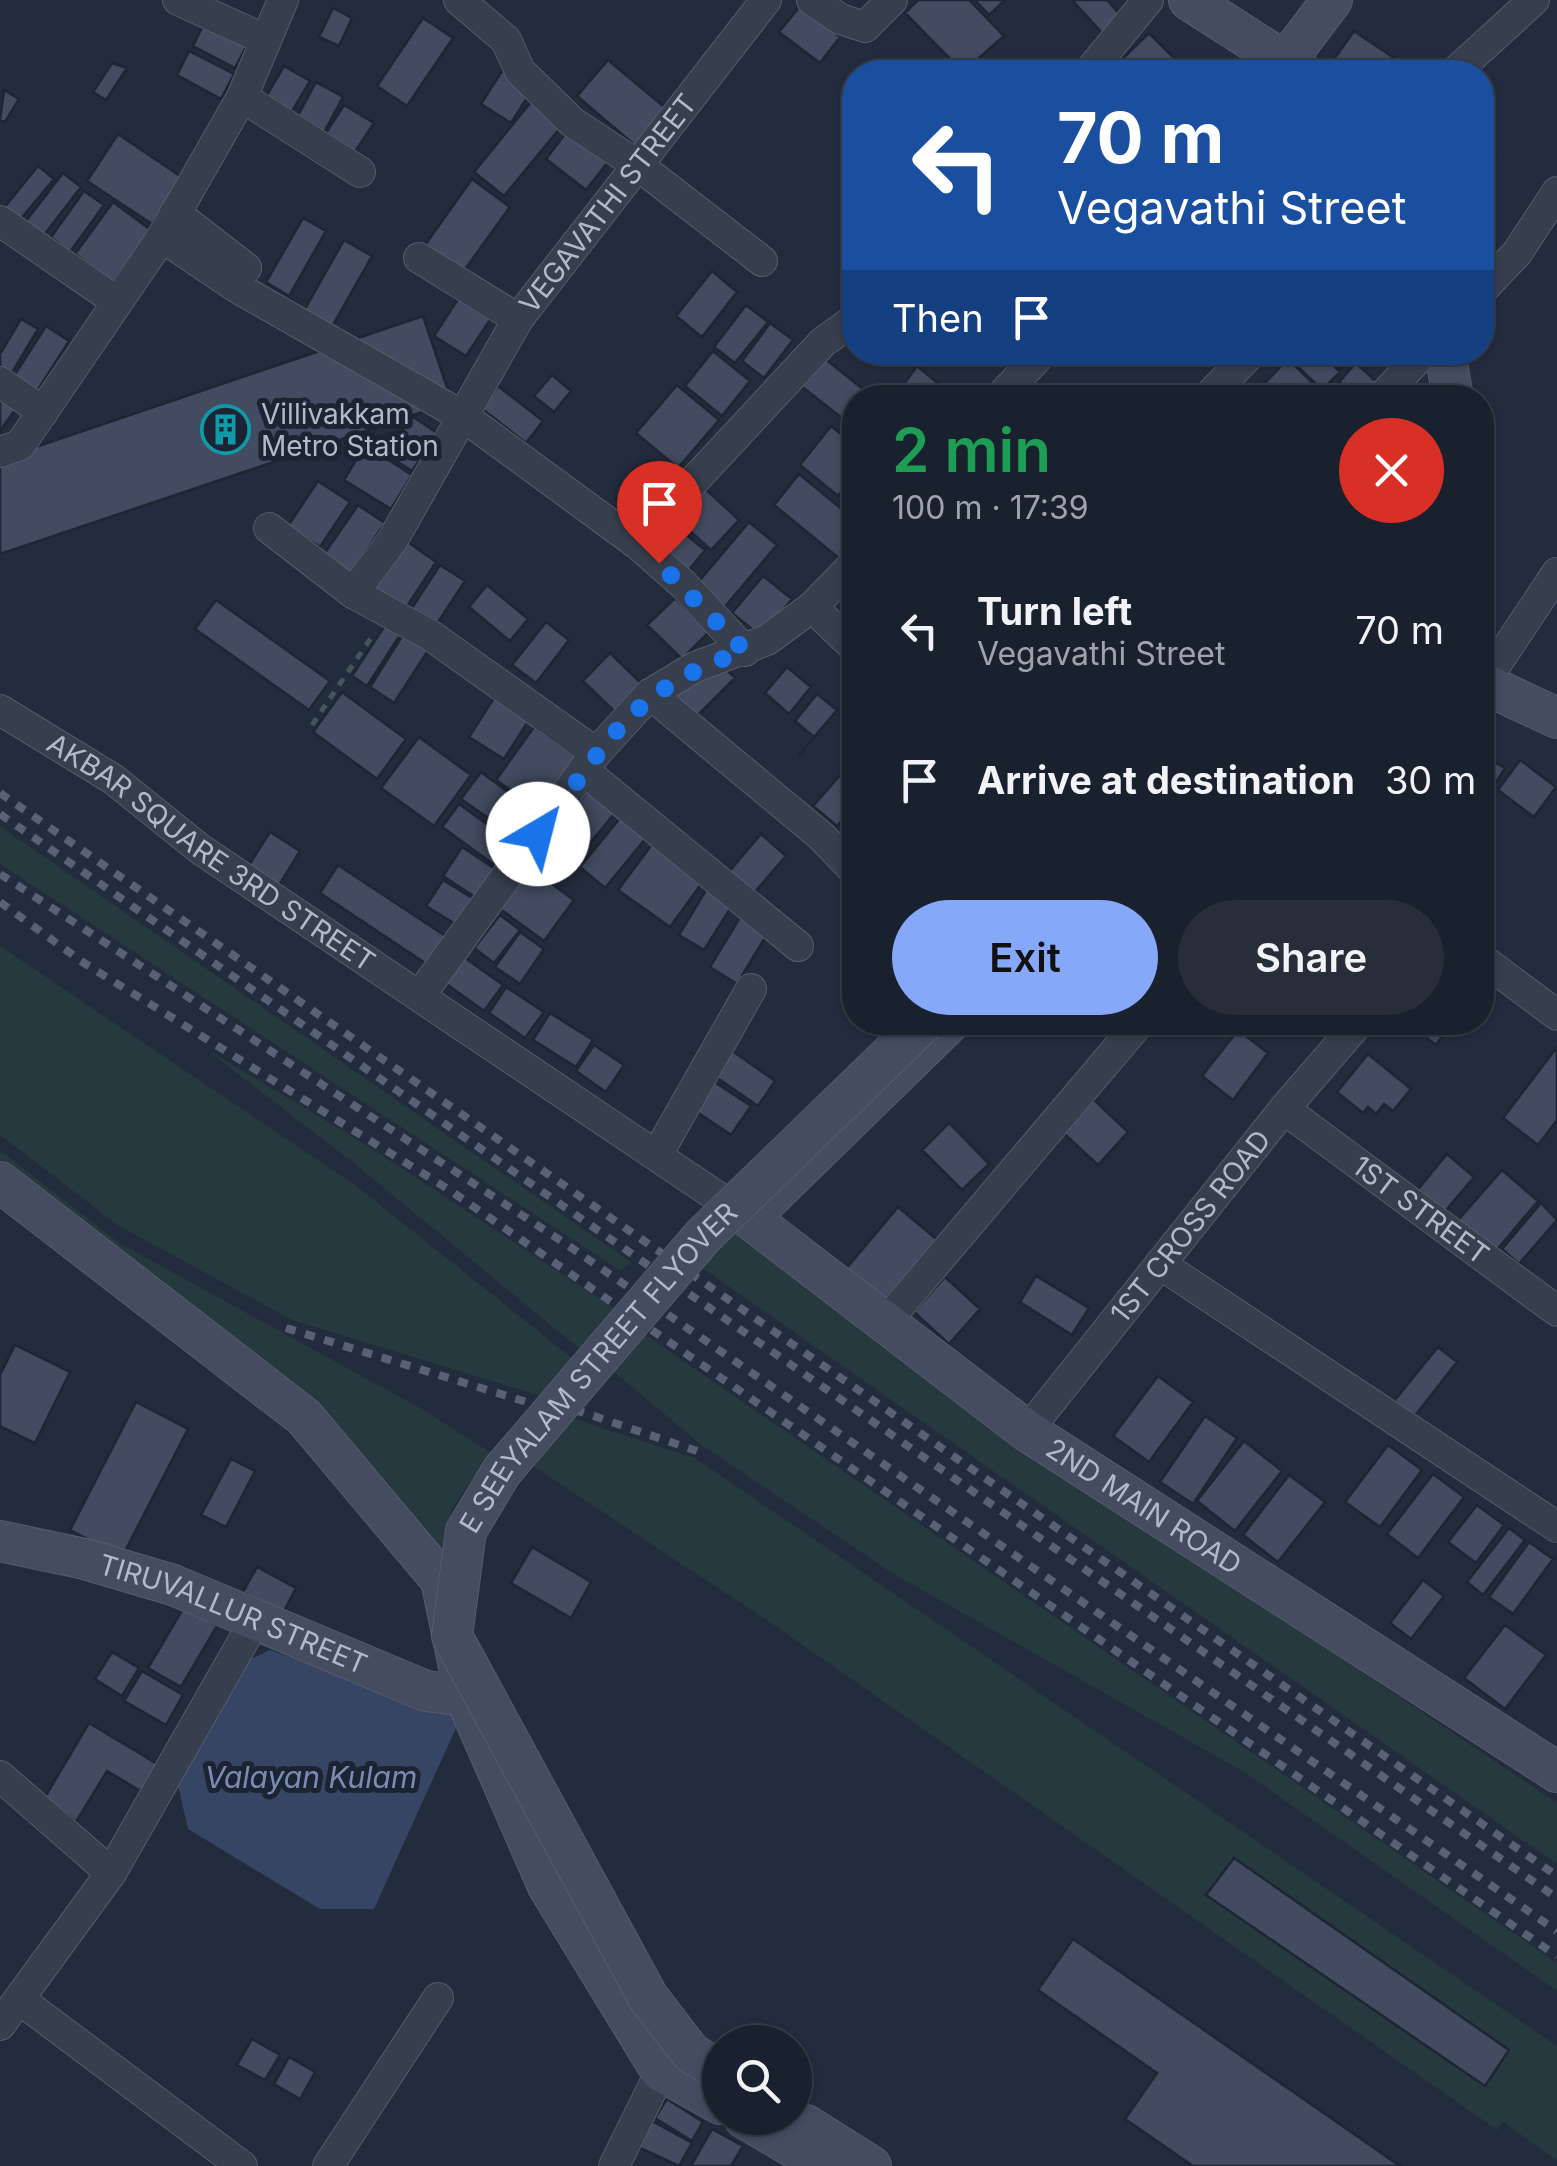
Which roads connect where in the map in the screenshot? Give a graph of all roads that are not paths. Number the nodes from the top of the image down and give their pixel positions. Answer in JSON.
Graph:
{"nodes":[{"id":1,"x":178,"y":0,"type":"edge"},
{"id":2,"x":284,"y":0,"type":"edge"},
{"id":3,"x":459,"y":0,"type":"edge"},
{"id":4,"x":766,"y":0,"type":"edge"},
{"id":5,"x":812,"y":0,"type":"edge"},
{"id":6,"x":892,"y":0,"type":"edge"},
{"id":7,"x":1148,"y":0,"type":"edge"},
{"id":8,"x":1332,"y":0,"type":"edge"},
{"id":9,"x":1534,"y":0,"type":"edge"},
{"id":10,"x":1196,"y":2,"type":"edge"},
{"id":11,"x":266,"y":40,"type":"junction"},
{"id":12,"x":1100,"y":60,"type":"edge"},
{"id":13,"x":1277,"y":60,"type":"edge"},
{"id":14,"x":1295,"y":60,"type":"edge"},
{"id":15,"x":1468,"y":60,"type":"edge"},
{"id":16,"x":242,"y":97,"type":"junction"},
{"id":17,"x":639,"y":166,"type":"junction"},
{"id":18,"x":360,"y":172,"type":"dead end"},
{"id":19,"x":1557,"y":192,"type":"edge"},
{"id":20,"x":0,"y":222,"type":"edge"},
{"id":21,"x":169,"y":225,"type":"junction"},
{"id":22,"x":419,"y":258,"type":"dead end"},
{"id":23,"x":762,"y":262,"type":"dead end"},
{"id":24,"x":246,"y":268,"type":"dead end"},
{"id":25,"x":1494,"y":277,"type":"edge"},
{"id":26,"x":116,"y":302,"type":"junction"},
{"id":27,"x":518,"y":320,"type":"junction"},
{"id":28,"x":842,"y":328,"type":"edge"},
{"id":29,"x":1031,"y":365,"type":"edge"},
{"id":30,"x":1239,"y":365,"type":"edge"},
{"id":31,"x":1412,"y":365,"type":"edge"},
{"id":32,"x":0,"y":382,"type":"edge"},
{"id":33,"x":1011,"y":385,"type":"edge"},
{"id":34,"x":1220,"y":385,"type":"edge"},
{"id":35,"x":1393,"y":385,"type":"edge"},
{"id":36,"x":43,"y":412,"type":"junction"},
{"id":37,"x":464,"y":418,"type":"junction"},
{"id":38,"x":0,"y":452,"type":"edge"},
{"id":39,"x":270,"y":528,"type":"dead end"},
{"id":40,"x":636,"y":543,"type":"junction"},
{"id":41,"x":1557,"y":573,"type":"edge"},
{"id":42,"x":842,"y":576,"type":"edge"},
{"id":43,"x":353,"y":593,"type":"junction"},
{"id":44,"x":812,"y":607,"type":"junction"},
{"id":45,"x":842,"y":636,"type":"edge"},
{"id":46,"x":745,"y":651,"type":"junction"},
{"id":47,"x":1494,"y":668,"type":"edge"},
{"id":48,"x":1494,"y":689,"type":"edge"},
{"id":49,"x":650,"y":694,"type":"junction"},
{"id":50,"x":0,"y":710,"type":"edge"},
{"id":51,"x":1557,"y":718,"type":"edge"},
{"id":52,"x":589,"y":762,"type":"junction"},
{"id":53,"x":842,"y":858,"type":"edge"},
{"id":54,"x":798,"y":946,"type":"dead end"},
{"id":55,"x":1494,"y":968,"type":"edge"},
{"id":56,"x":751,"y":990,"type":"dead end"},
{"id":57,"x":421,"y":994,"type":"junction"},
{"id":58,"x":1557,"y":1015,"type":"edge"},
{"id":59,"x":900,"y":1035,"type":"edge"},
{"id":60,"x":911,"y":1035,"type":"edge"},
{"id":61,"x":937,"y":1035,"type":"edge"},
{"id":62,"x":1129,"y":1035,"type":"edge"},
{"id":63,"x":1348,"y":1035,"type":"edge"},
{"id":64,"x":910,"y":1063,"type":"junction"},
{"id":65,"x":1284,"y":1109,"type":"junction"},
{"id":66,"x":658,"y":1153,"type":"junction"},
{"id":67,"x":0,"y":1182,"type":"edge"},
{"id":68,"x":749,"y":1218,"type":"junction"},
{"id":69,"x":1160,"y":1264,"type":"junction"},
{"id":70,"x":1557,"y":1311,"type":"edge"},
{"id":71,"x":886,"y":1322,"type":"junction"},
{"id":72,"x":1027,"y":1430,"type":"junction"},
{"id":73,"x":1557,"y":1527,"type":"edge"},
{"id":74,"x":0,"y":1541,"type":"edge"},
{"id":75,"x":257,"y":1616,"type":"junction"},
{"id":76,"x":462,"y":1681,"type":"junction"},
{"id":77,"x":1557,"y":1772,"type":"edge"},
{"id":78,"x":0,"y":1776,"type":"edge"},
{"id":79,"x":112,"y":1873,"type":"junction"},
{"id":80,"x":438,"y":1998,"type":"dead end"},
{"id":81,"x":19,"y":1999,"type":"junction"},
{"id":82,"x":0,"y":2026,"type":"edge"},
{"id":83,"x":702,"y":2060,"type":"edge"},
{"id":84,"x":660,"y":2071,"type":"junction"},
{"id":85,"x":702,"y":2094,"type":"edge"},
{"id":86,"x":812,"y":2129,"type":"edge"},
{"id":87,"x":773,"y":2135,"type":"edge"},
{"id":88,"x":242,"y":2166,"type":"edge"},
{"id":89,"x":328,"y":2166,"type":"edge"},
{"id":90,"x":614,"y":2166,"type":"edge"},
{"id":91,"x":826,"y":2166,"type":"edge"},
{"id":92,"x":871,"y":2166,"type":"edge"}],
"edges":[{"from":1,"to":11,"type":"street"},
{"from":2,"to":11,"type":"street"},
{"from":3,"to":17,"type":"street"},
{"from":4,"to":17,"type":"street","name":"VEGAVATHI STREET"},
{"from":5,"to":6,"type":"street"},
{"from":7,"to":12,"type":"street"},
{"from":8,"to":14,"type":"street"},
{"from":9,"to":15,"type":"street"},
{"from":10,"to":13,"type":"street"},
{"from":11,"to":16,"type":"street"},
{"from":16,"to":18,"type":"street"},
{"from":16,"to":21,"type":"street"},
{"from":17,"to":23,"type":"street"},
{"from":17,"to":27,"type":"street","name":"VEGAVATHI STREET"},
{"from":19,"to":25,"type":"street"},
{"from":20,"to":26,"type":"street"},
{"from":21,"to":24,"type":"street"},
{"from":21,"to":26,"type":"street"},
{"from":21,"to":37,"type":"street"},
{"from":22,"to":27,"type":"street"},
{"from":26,"to":36,"type":"street"},
{"from":27,"to":37,"type":"street","name":"VEGAVATHI STREET"},
{"from":28,"to":40,"type":"street"},
{"from":29,"to":33,"type":"street"},
{"from":30,"to":34,"type":"street"},
{"from":31,"to":35,"type":"street"},
{"from":32,"to":36,"type":"street"},
{"from":36,"to":38,"type":"street"},
{"from":37,"to":40,"type":"street"},
{"from":37,"to":43,"type":"street","name":"VEGAVATHI STREET"},
{"from":39,"to":43,"type":"street"},
{"from":40,"to":46,"type":"street"},
{"from":41,"to":47,"type":"street"},
{"from":42,"to":44,"type":"street"},
{"from":43,"to":52,"type":"street"},
{"from":44,"to":45,"type":"street"},
{"from":44,"to":46,"type":"street"},
{"from":46,"to":49,"type":"street"},
{"from":48,"to":51,"type":"street"},
{"from":49,"to":52,"type":"street"},
{"from":49,"to":53,"type":"street"},
{"from":50,"to":57,"type":"street","name":"AKBAR SQUARE 3RD STREET"},
{"from":52,"to":54,"type":"street"},
{"from":52,"to":57,"type":"street"},
{"from":55,"to":58,"type":"street"},
{"from":56,"to":66,"type":"street"},
{"from":57,"to":66,"type":"street","name":"AKBAR SQUARE 3RD STREET"},
{"from":59,"to":64,"type":"street"},
{"from":60,"to":83,"type":"street","name":"E SEEYALAM STREET FLYOVER","bridge":true},
{"from":61,"to":64,"type":"street"},
{"from":62,"to":71,"type":"street"},
{"from":63,"to":65,"type":"street","name":"1ST CROSS ROAD"},
{"from":64,"to":68,"type":"street"},
{"from":65,"to":69,"type":"street","name":"1ST CROSS ROAD"},
{"from":65,"to":70,"type":"street","name":"1ST STREET"},
{"from":66,"to":68,"type":"street","name":"AKBAR SQUARE 3RD STREET"},
{"from":67,"to":76,"type":"street"},
{"from":68,"to":71,"type":"street","name":"2ND MAIN ROAD"},
{"from":69,"to":72,"type":"street","name":"1ST CROSS ROAD"},
{"from":69,"to":73,"type":"street"},
{"from":71,"to":72,"type":"street","name":"2ND MAIN ROAD"},
{"from":72,"to":77,"type":"street","name":"2ND MAIN ROAD"},
{"from":74,"to":75,"type":"street","name":"TIRUVALLUR STREET"},
{"from":75,"to":76,"type":"street","name":"TIRUVALLUR STREET"},
{"from":75,"to":79,"type":"street"},
{"from":76,"to":84,"type":"street"},
{"from":78,"to":79,"type":"street"},
{"from":79,"to":81,"type":"street"},
{"from":80,"to":89,"type":"street"},
{"from":81,"to":82,"type":"street"},
{"from":81,"to":88,"type":"street"},
{"from":84,"to":85,"type":"street"},
{"from":84,"to":90,"type":"street"},
{"from":86,"to":92,"type":"street"},
{"from":87,"to":91,"type":"street"}]}
